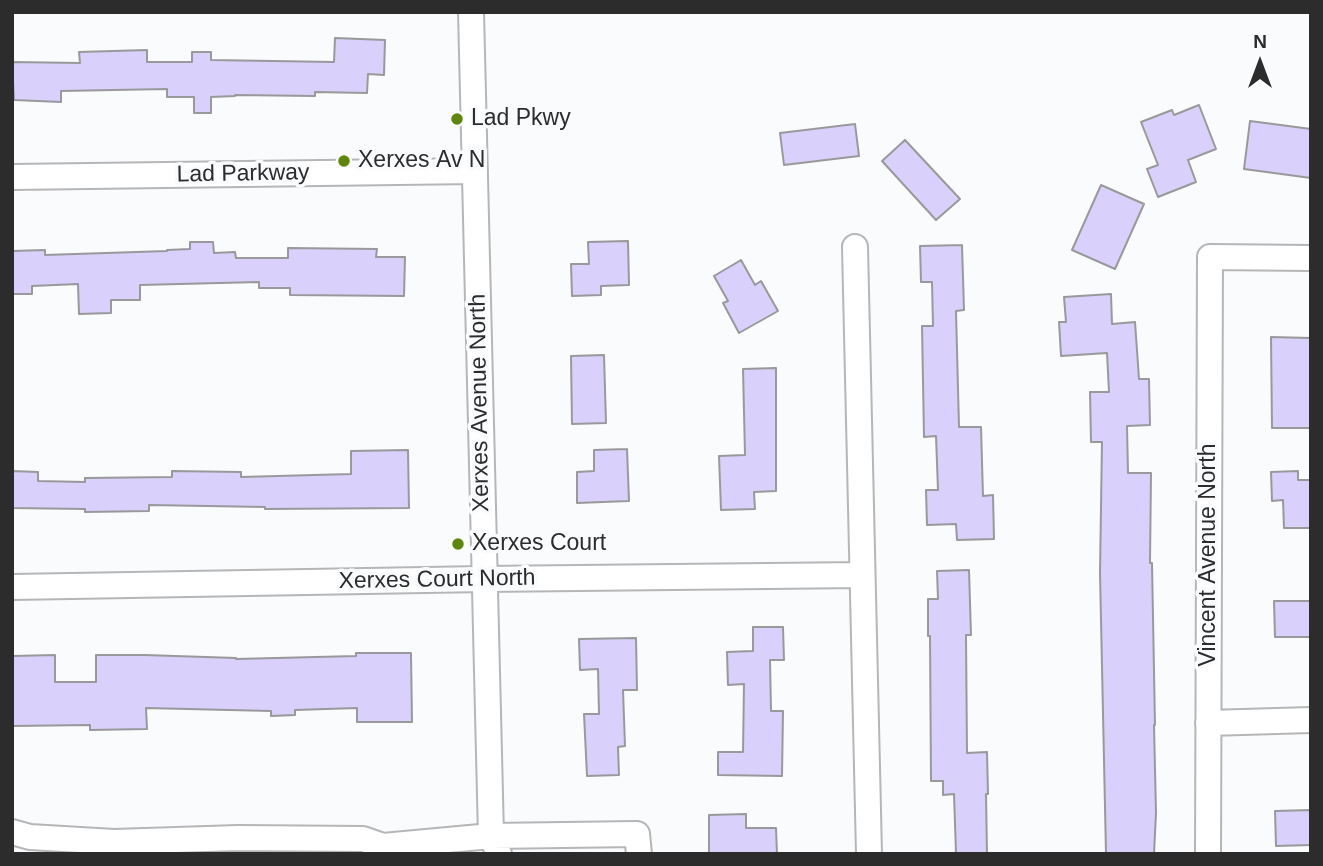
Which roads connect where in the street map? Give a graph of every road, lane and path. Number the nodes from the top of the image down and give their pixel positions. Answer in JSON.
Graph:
{"nodes":[{"id":1,"x":471,"y":12,"type":"edge"},
{"id":2,"x":475,"y":171,"type":"junction"},
{"id":3,"x":12,"y":177,"type":"edge"},
{"id":4,"x":855,"y":247,"type":"dead end"},
{"id":5,"x":1311,"y":258,"type":"edge"},
{"id":6,"x":862,"y":575,"type":"junction"},
{"id":7,"x":484,"y":579,"type":"junction"},
{"id":8,"x":12,"y":587,"type":"edge"},
{"id":9,"x":1311,"y":720,"type":"edge"},
{"id":10,"x":1208,"y":723,"type":"junction"},
{"id":11,"x":12,"y":832,"type":"edge"},
{"id":12,"x":578,"y":844,"type":"edge"},
{"id":13,"x":491,"y":848,"type":"edge"},
{"id":14,"x":386,"y":850,"type":"edge"},
{"id":15,"x":639,"y":854,"type":"edge"},
{"id":16,"x":869,"y":854,"type":"edge"},
{"id":17,"x":1208,"y":854,"type":"edge"}],
"edges":[{"from":1,"to":2,"type":"street","name":"Xerxes Avenue North"},
{"from":2,"to":3,"type":"street","name":"Lad Parkway"},
{"from":2,"to":7,"type":"street","name":"Xerxes Avenue North"},
{"from":4,"to":6,"type":"street"},
{"from":5,"to":10,"type":"street","name":"Vincent Avenue North"},
{"from":6,"to":7,"type":"street","name":"Xerxes Court North"},
{"from":6,"to":16,"type":"street"},
{"from":7,"to":8,"type":"street","name":"Xerxes Court North"},
{"from":7,"to":13,"type":"street","name":"Xerxes Avenue North"},
{"from":9,"to":10,"type":"street"},
{"from":10,"to":17,"type":"street","name":"Vincent Avenue North"},
{"from":11,"to":14,"type":"street"},
{"from":12,"to":13,"type":"street"},
{"from":12,"to":15,"type":"street"},
{"from":13,"to":14,"type":"street"}]}
